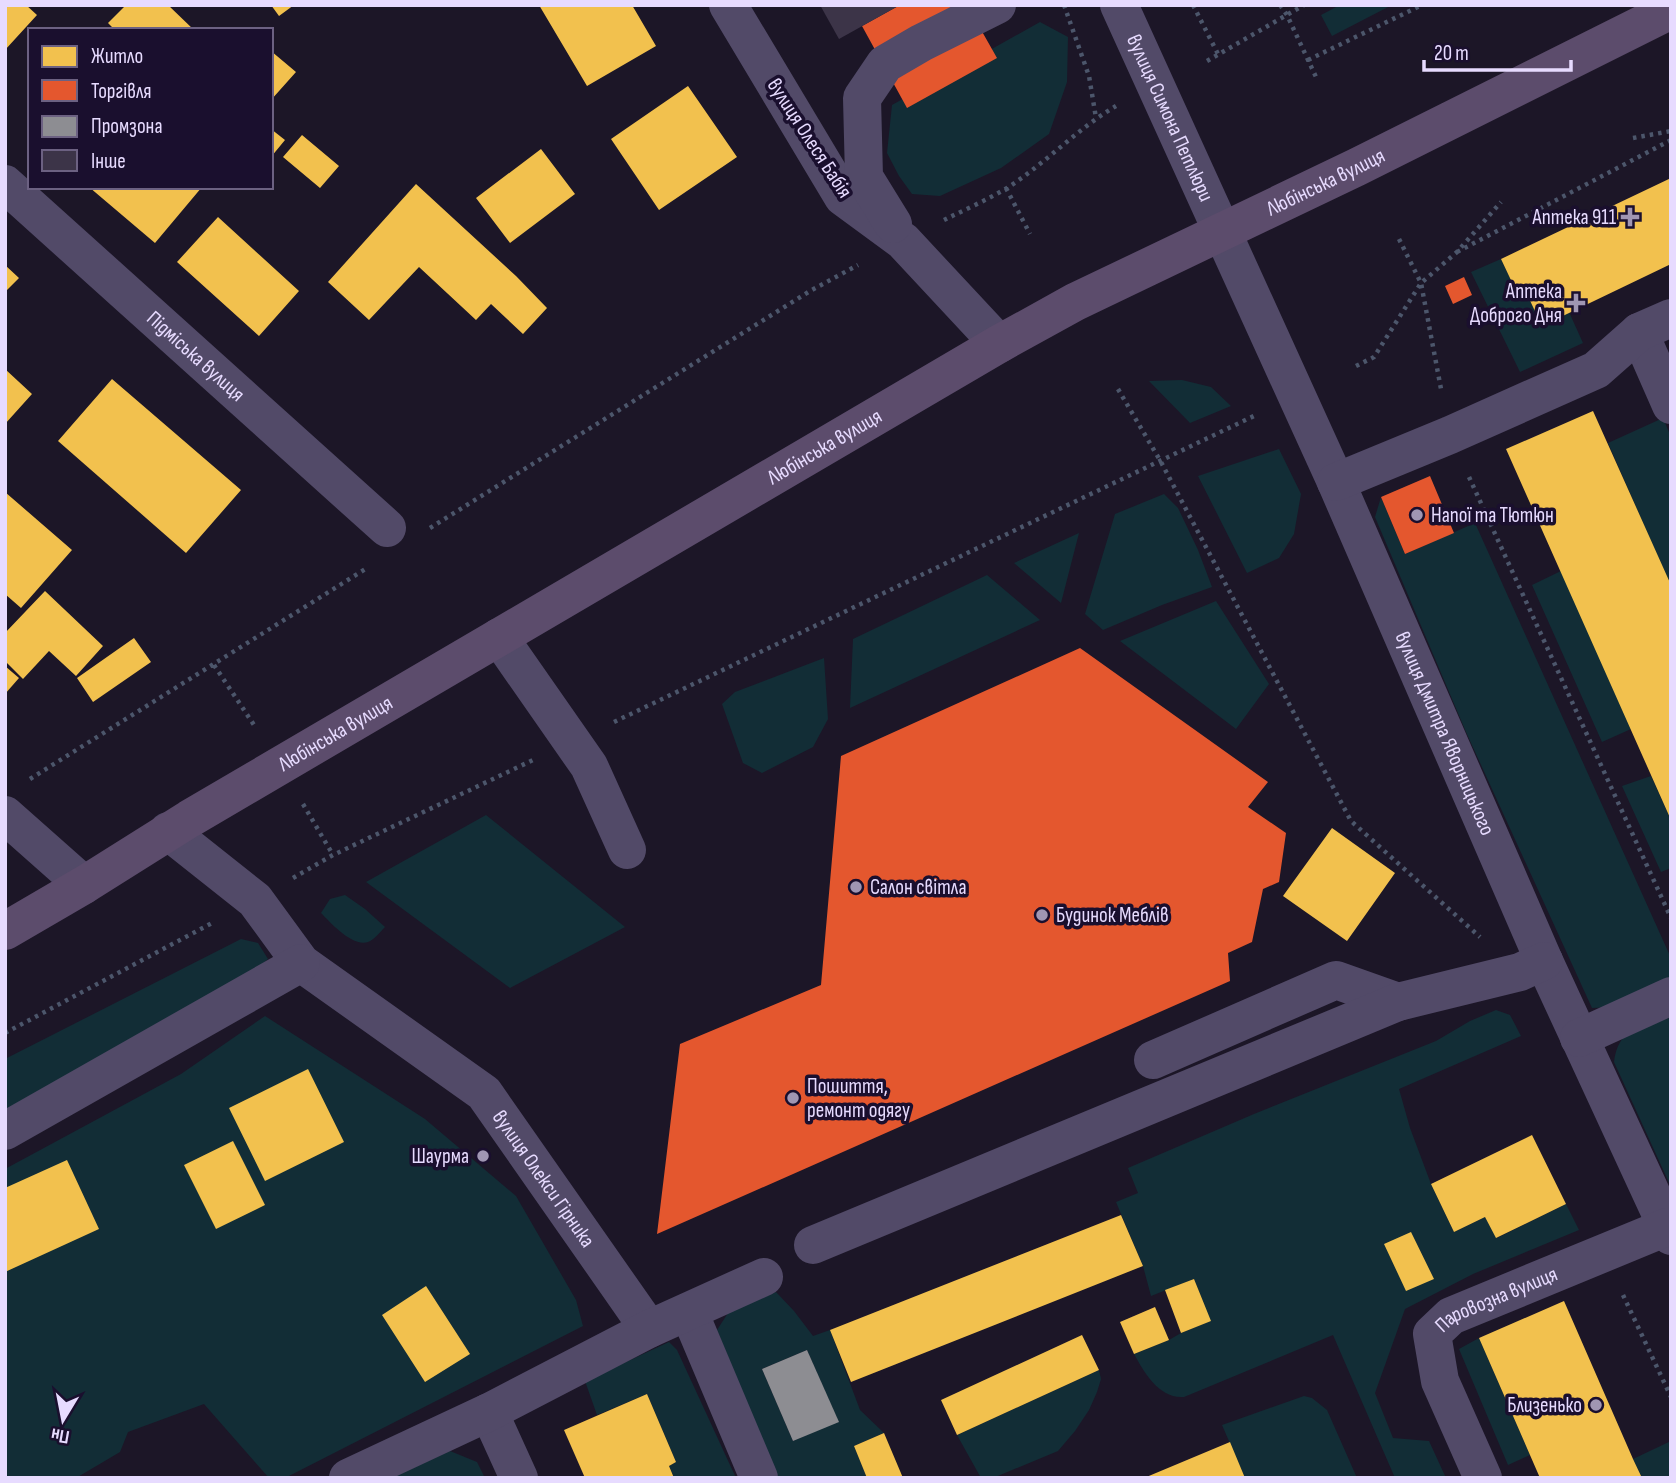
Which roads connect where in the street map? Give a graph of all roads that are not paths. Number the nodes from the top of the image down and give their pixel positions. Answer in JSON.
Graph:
{"nodes":[{"id":1,"x":728,"y":5,"type":"edge"},
{"id":2,"x":997,"y":5,"type":"edge"},
{"id":3,"x":1119,"y":5,"type":"edge"},
{"id":4,"x":1671,"y":10,"type":"edge"},
{"id":5,"x":5,"y":184,"type":"edge"},
{"id":6,"x":1222,"y":232,"type":"junction"},
{"id":7,"x":903,"y":241,"type":"junction"},
{"id":8,"x":1655,"y":325,"type":"edge"},
{"id":9,"x":999,"y":344,"type":"junction"},
{"id":10,"x":1671,"y":405,"type":"edge"},
{"id":11,"x":1336,"y":482,"type":"junction"},
{"id":12,"x":396,"y":540,"type":"road end"},
{"id":13,"x":499,"y":637,"type":"junction"},
{"id":14,"x":5,"y":815,"type":"edge"},
{"id":15,"x":168,"y":831,"type":"junction"},
{"id":16,"x":627,"y":850,"type":"dead end"},
{"id":17,"x":84,"y":885,"type":"junction"},
{"id":18,"x":5,"y":931,"type":"edge"},
{"id":19,"x":301,"y":963,"type":"junction"},
{"id":20,"x":1532,"y":967,"type":"junction"},
{"id":21,"x":1671,"y":996,"type":"edge"},
{"id":22,"x":1398,"y":1002,"type":"junction"},
{"id":23,"x":1579,"y":1038,"type":"junction"},
{"id":24,"x":1153,"y":1060,"type":"dead end"},
{"id":25,"x":5,"y":1131,"type":"edge"},
{"id":26,"x":1669,"y":1231,"type":"edge"},
{"id":27,"x":813,"y":1245,"type":"dead end"},
{"id":28,"x":764,"y":1277,"type":"dead end"},
{"id":29,"x":689,"y":1312,"type":"junction"},
{"id":30,"x":649,"y":1329,"type":"junction"},
{"id":31,"x":489,"y":1412,"type":"junction"},
{"id":32,"x":348,"y":1478,"type":"edge"},
{"id":33,"x":519,"y":1478,"type":"edge"},
{"id":34,"x":759,"y":1478,"type":"edge"},
{"id":35,"x":1483,"y":1478,"type":"edge"}],
"edges":[{"from":1,"to":7,"type":"street","name":"вулиця Олеся Бабія"},
{"from":2,"to":7,"type":"street"},
{"from":3,"to":6,"type":"street","name":"вулиця Симона Петлюри"},
{"from":4,"to":6,"type":"main road","name":"Любінська вулиця"},
{"from":5,"to":12,"type":"street","name":"Підміська вулиця"},
{"from":6,"to":9,"type":"main road","name":"Любінська вулиця"},
{"from":6,"to":11,"type":"street","name":"вулиця Дмитра Яворницького"},
{"from":7,"to":9,"type":"street","name":"вулиця Олеся Бабія"},
{"from":8,"to":10,"type":"street"},
{"from":8,"to":11,"type":"street"},
{"from":9,"to":13,"type":"main road","name":"Любінська вулиця"},
{"from":11,"to":20,"type":"street","name":"вулиця Дмитра Яворницького"},
{"from":13,"to":15,"type":"main road","name":"Любінська вулиця"},
{"from":13,"to":16,"type":"street"},
{"from":14,"to":17,"type":"street"},
{"from":15,"to":17,"type":"main road","name":"Любінська вулиця"},
{"from":15,"to":19,"type":"street","name":"вулиця Олекси Гірника"},
{"from":17,"to":18,"type":"main road","name":"Любінська вулиця"},
{"from":19,"to":25,"type":"street"},
{"from":19,"to":30,"type":"street","name":"вулиця Олекси Гірника"},
{"from":20,"to":22,"type":"street"},
{"from":20,"to":23,"type":"street","name":"вулиця Дмитра Яворницького"},
{"from":21,"to":23,"type":"street"},
{"from":22,"to":24,"type":"street"},
{"from":22,"to":27,"type":"street"},
{"from":23,"to":26,"type":"street","name":"вулиця Дмитра Яворницького"},
{"from":26,"to":35,"type":"street","name":"Паровозна вулиця"},
{"from":28,"to":29,"type":"street"},
{"from":29,"to":30,"type":"street"},
{"from":29,"to":34,"type":"street"},
{"from":30,"to":31,"type":"street"},
{"from":31,"to":32,"type":"street"},
{"from":31,"to":33,"type":"street"}]}
